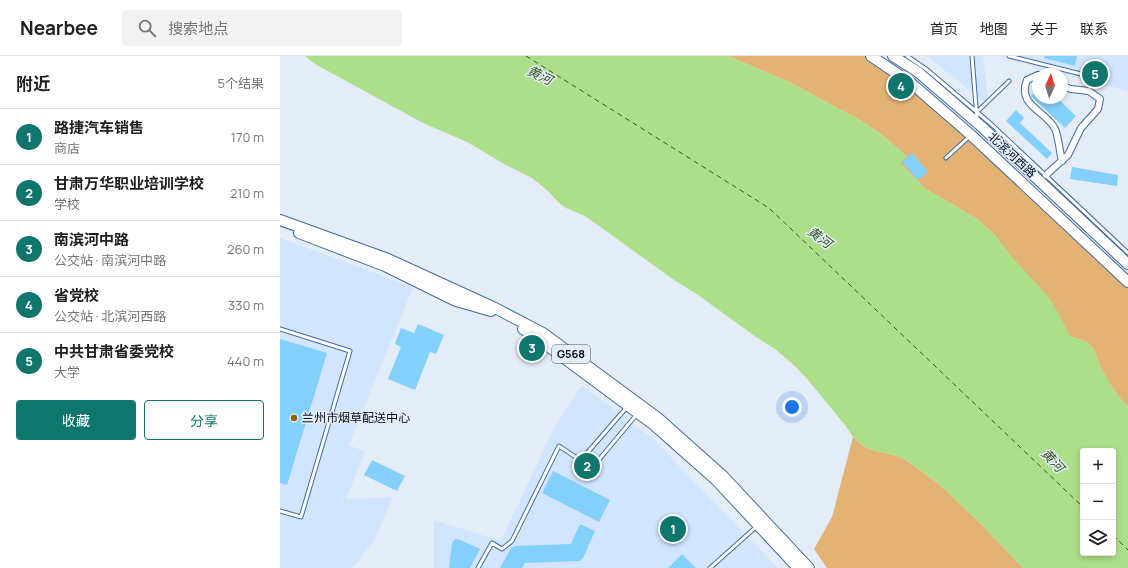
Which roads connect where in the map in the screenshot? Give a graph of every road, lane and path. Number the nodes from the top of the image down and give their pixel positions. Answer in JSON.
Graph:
{"nodes":[{"id":1,"x":871,"y":56,"type":"edge"},
{"id":2,"x":893,"y":56,"type":"edge"},
{"id":3,"x":907,"y":56,"type":"edge"},
{"id":4,"x":972,"y":56,"type":"edge"},
{"id":5,"x":1009,"y":56,"type":"edge"},
{"id":6,"x":1089,"y":76,"type":"dead end"},
{"id":7,"x":1032,"y":78,"type":"edge"},
{"id":8,"x":1009,"y":81,"type":"dead end"},
{"id":9,"x":1068,"y":88,"type":"edge"},
{"id":10,"x":977,"y":112,"type":"junction"},
{"id":11,"x":977,"y":122,"type":"junction"},
{"id":12,"x":971,"y":135,"type":"junction"},
{"id":13,"x":946,"y":158,"type":"dead end"},
{"id":14,"x":1062,"y":161,"type":"junction"},
{"id":15,"x":1046,"y":175,"type":"junction"},
{"id":16,"x":280,"y":220,"type":"edge"},
{"id":17,"x":280,"y":227,"type":"edge"},
{"id":18,"x":1128,"y":253,"type":"edge"},
{"id":19,"x":1128,"y":264,"type":"edge"},
{"id":20,"x":1128,"y":282,"type":"edge"},
{"id":21,"x":280,"y":329,"type":"edge"},
{"id":22,"x":628,"y":406,"type":"junction"},
{"id":23,"x":638,"y":413,"type":"junction"},
{"id":24,"x":581,"y":460,"type":"junction"},
{"id":25,"x":280,"y":511,"type":"edge"},
{"id":26,"x":758,"y":525,"type":"junction"},
{"id":27,"x":478,"y":568,"type":"edge"},
{"id":28,"x":710,"y":568,"type":"edge"},
{"id":29,"x":798,"y":568,"type":"edge"},
{"id":30,"x":809,"y":568,"type":"edge"}],
"edges":[{"from":1,"to":12,"type":"main road","name":"北滨河西路"},
{"from":2,"to":11,"type":"main road","name":"北滨河西路"},
{"from":3,"to":10,"type":"lane"},
{"from":4,"to":10,"type":"lane"},
{"from":5,"to":6,"type":"lane"},
{"from":7,"to":14,"type":"street"},
{"from":8,"to":10,"type":"lane"},
{"from":9,"to":14,"type":"street"},
{"from":10,"to":11,"type":"lane"},
{"from":10,"to":15,"type":"lane"},
{"from":11,"to":19,"type":"main road","name":"北滨河西路"},
{"from":12,"to":13,"type":"lane"},
{"from":12,"to":20,"type":"main road","name":"北滨河西路"},
{"from":14,"to":15,"type":"street"},
{"from":15,"to":18,"type":"lane"},
{"from":16,"to":30,"type":"main road","number":"G568"},
{"from":17,"to":22,"type":"main road","number":"G568"},
{"from":21,"to":25,"type":"lane"},
{"from":22,"to":23,"type":"main road","number":"G568"},
{"from":22,"to":24,"type":"lane"},
{"from":23,"to":24,"type":"lane"},
{"from":23,"to":26,"type":"main road","number":"G568"},
{"from":24,"to":27,"type":"lane"},
{"from":26,"to":28,"type":"lane"},
{"from":26,"to":29,"type":"main road","number":"G568"}]}
